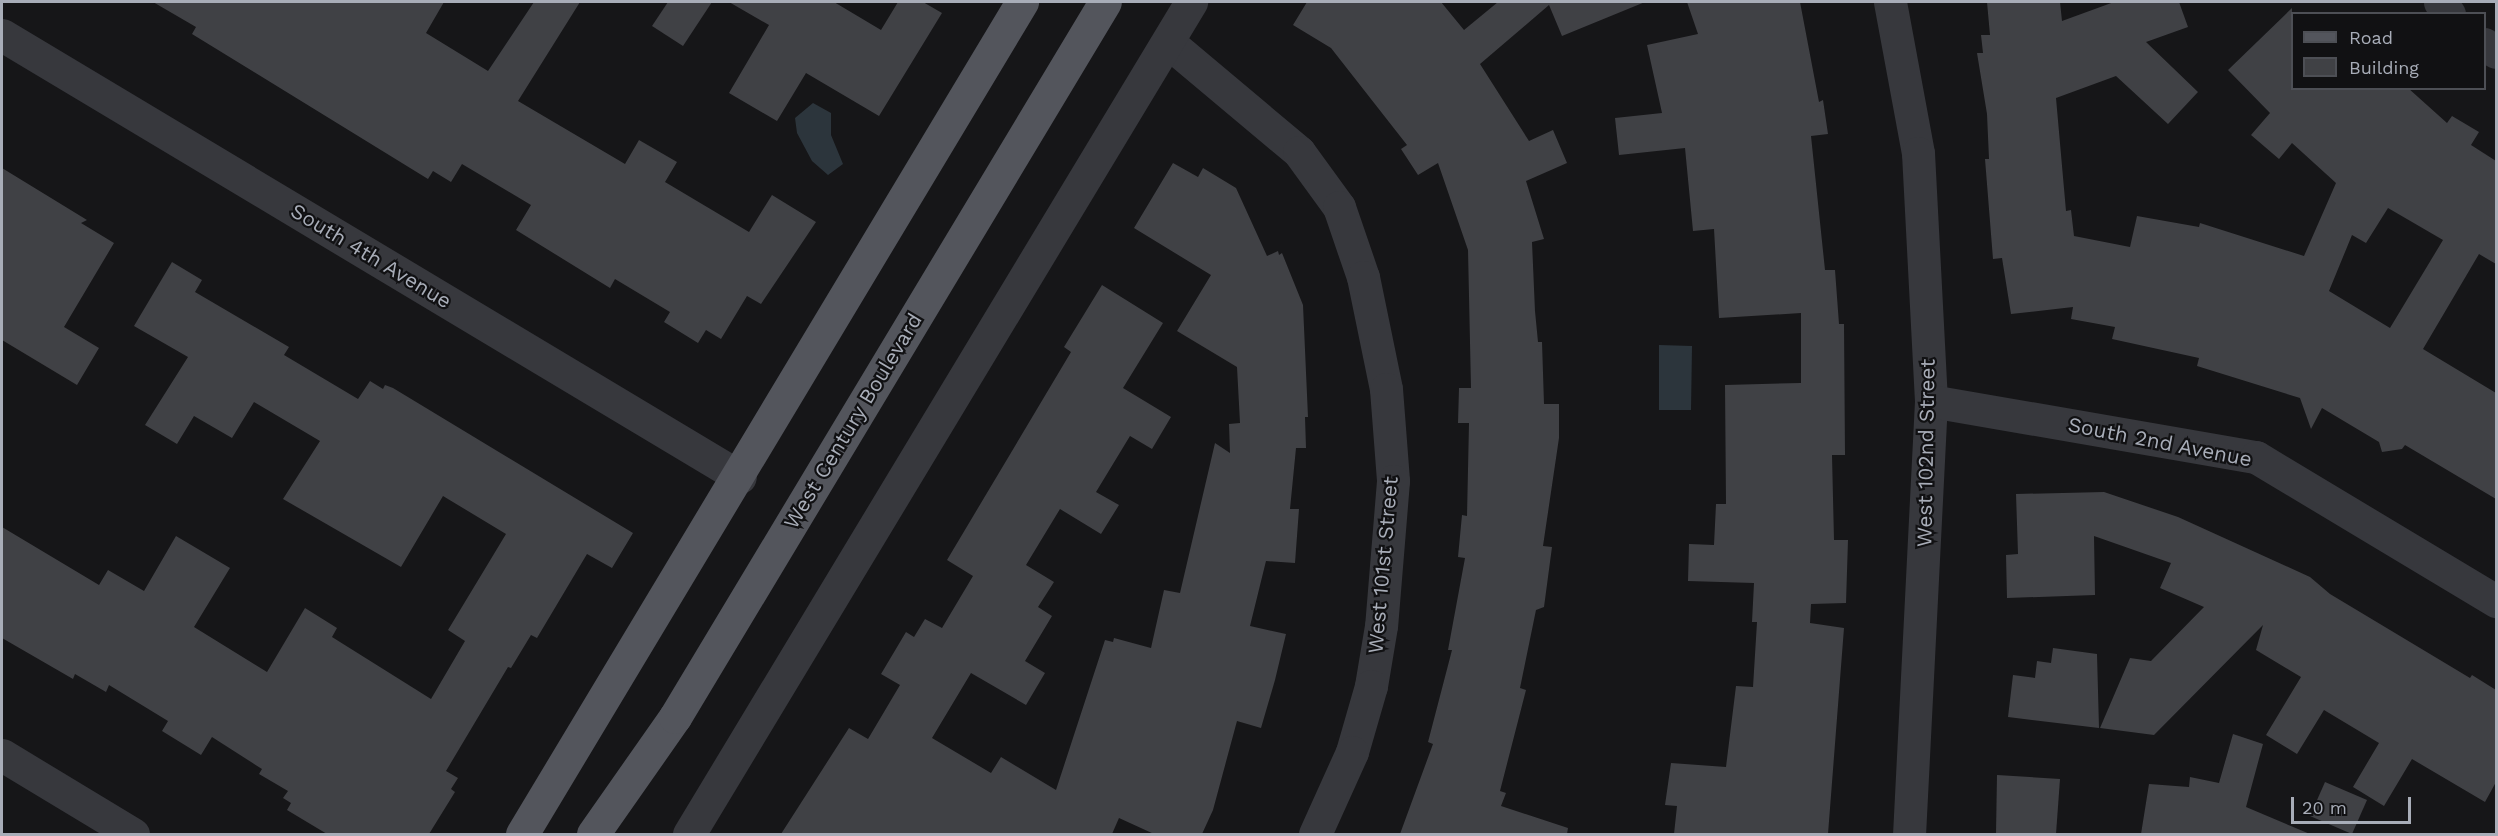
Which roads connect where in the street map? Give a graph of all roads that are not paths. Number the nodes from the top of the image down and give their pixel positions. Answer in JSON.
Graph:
{"nodes":[{"id":1,"x":1022,"y":2,"type":"edge"},
{"id":2,"x":1105,"y":2,"type":"edge"},
{"id":3,"x":1191,"y":2,"type":"edge"},
{"id":4,"x":1890,"y":2,"type":"edge"},
{"id":5,"x":2,"y":35,"type":"edge"},
{"id":6,"x":1168,"y":42,"type":"junction"},
{"id":7,"x":1931,"y":401,"type":"junction"},
{"id":8,"x":740,"y":477,"type":"junction"},
{"id":9,"x":2496,"y":600,"type":"edge"},
{"id":10,"x":2,"y":755,"type":"edge"},
{"id":11,"x":133,"y":834,"type":"edge"},
{"id":12,"x":522,"y":834,"type":"edge"},
{"id":13,"x":593,"y":834,"type":"edge"},
{"id":14,"x":689,"y":834,"type":"edge"},
{"id":15,"x":1315,"y":834,"type":"edge"},
{"id":16,"x":1910,"y":834,"type":"edge"}],
"edges":[{"from":1,"to":8,"type":"main road"},
{"from":2,"to":13,"type":"main road","name":"West Century Boulevard"},
{"from":3,"to":6,"type":"street"},
{"from":4,"to":7,"type":"street","name":"West 102nd Street"},
{"from":5,"to":8,"type":"street","name":"South 4th Avenue"},
{"from":6,"to":14,"type":"street"},
{"from":6,"to":15,"type":"street","name":"West 101st Street"},
{"from":7,"to":9,"type":"street","name":"South 2nd Avenue"},
{"from":7,"to":16,"type":"street","name":"West 102nd Street"},
{"from":8,"to":12,"type":"main road"},
{"from":10,"to":11,"type":"street"}]}
